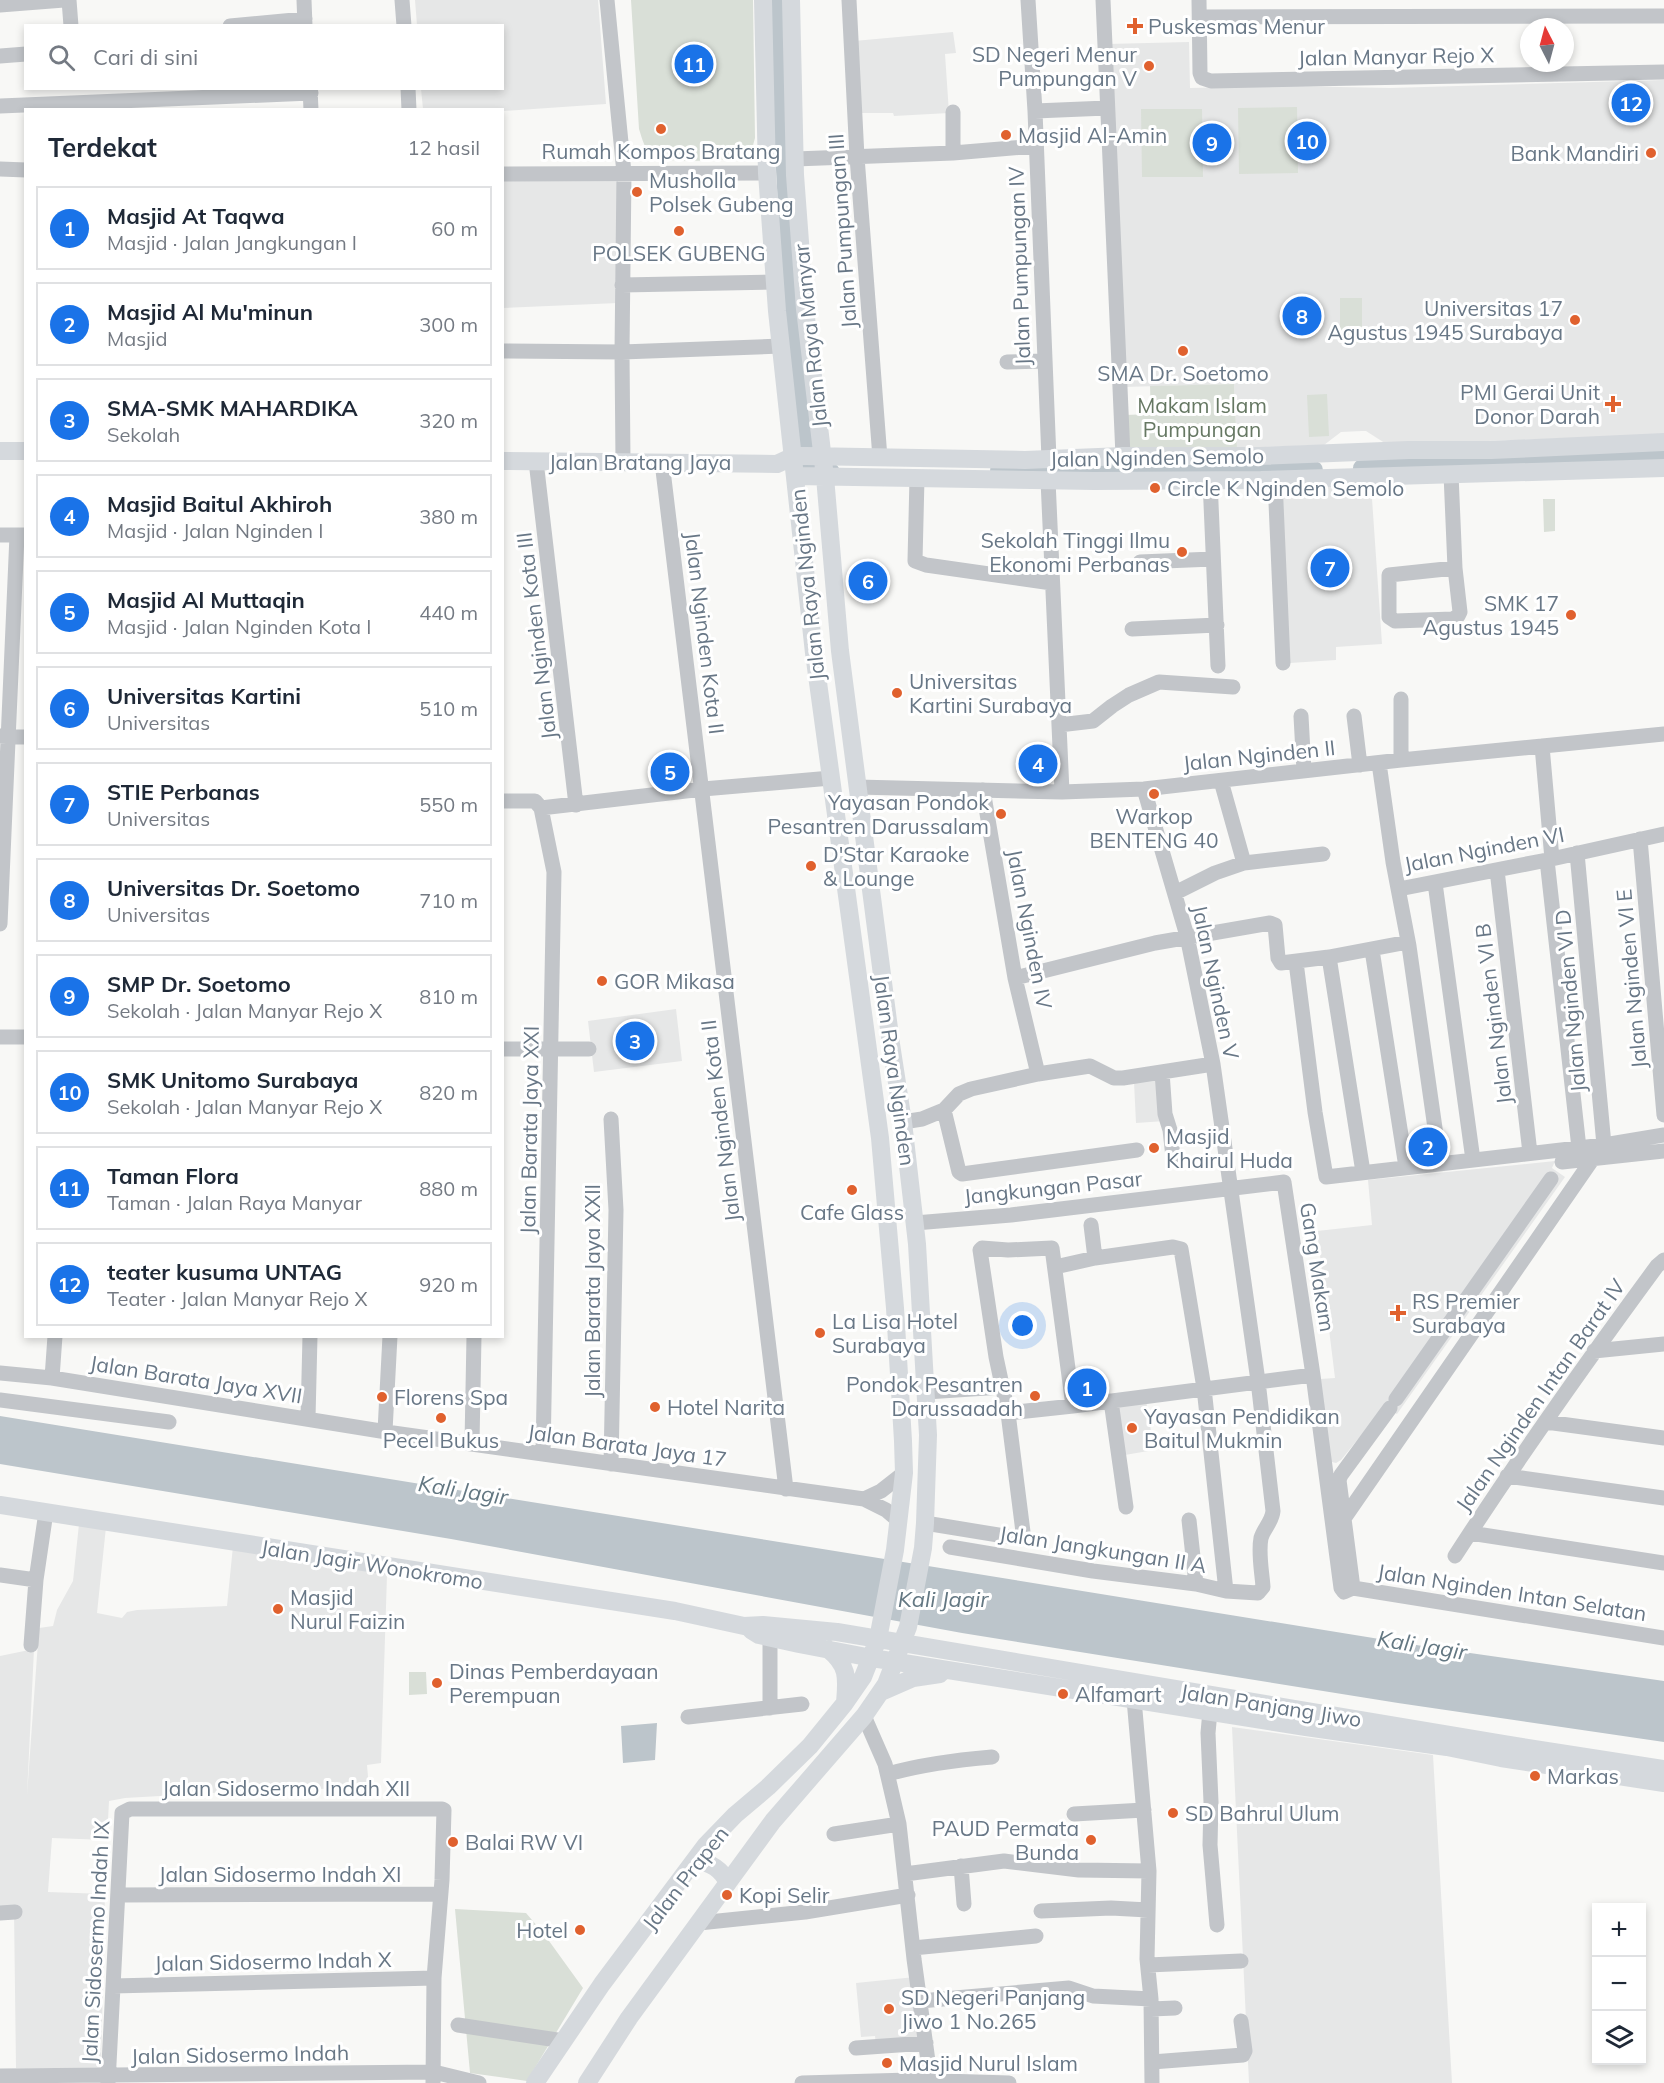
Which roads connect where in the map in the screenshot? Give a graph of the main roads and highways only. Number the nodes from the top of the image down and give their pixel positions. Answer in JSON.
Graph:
{"nodes":[{"id":1,"x":763,"y":0,"type":"edge"},
{"id":2,"x":791,"y":0,"type":"edge"},
{"id":3,"x":791,"y":310,"type":"junction"},
{"id":4,"x":1664,"y":441,"type":"edge"},
{"id":5,"x":0,"y":451,"type":"edge"},
{"id":6,"x":24,"y":451,"type":"edge"},
{"id":7,"x":1567,"y":459,"type":"junction"},
{"id":8,"x":504,"y":461,"type":"edge"},
{"id":9,"x":811,"y":463,"type":"junction"},
{"id":10,"x":1409,"y":463,"type":"junction"},
{"id":11,"x":1664,"y":468,"type":"edge"},
{"id":12,"x":1093,"y":469,"type":"junction"},
{"id":13,"x":795,"y":476,"type":"junction"},
{"id":14,"x":840,"y":651,"type":"junction"},
{"id":15,"x":814,"y":654,"type":"junction"},
{"id":16,"x":891,"y":1044,"type":"junction"},
{"id":17,"x":868,"y":1047,"type":"junction"},
{"id":18,"x":0,"y":1505,"type":"edge"},
{"id":19,"x":744,"y":1626,"type":"junction"},
{"id":20,"x":878,"y":1639,"type":"junction"},
{"id":21,"x":902,"y":1644,"type":"junction"},
{"id":22,"x":828,"y":1649,"type":"junction"},
{"id":23,"x":872,"y":1658,"type":"junction"},
{"id":24,"x":969,"y":1672,"type":"junction"},
{"id":25,"x":881,"y":1692,"type":"junction"},
{"id":26,"x":845,"y":1703,"type":"junction"},
{"id":27,"x":1478,"y":1747,"type":"junction"},
{"id":28,"x":1502,"y":1751,"type":"junction"},
{"id":29,"x":1664,"y":1769,"type":"edge"},
{"id":30,"x":1664,"y":1783,"type":"edge"},
{"id":31,"x":714,"y":1870,"type":"junction"},
{"id":32,"x":535,"y":2083,"type":"edge"},
{"id":33,"x":587,"y":2083,"type":"edge"}],
"edges":[{"from":1,"to":3,"type":"main road","name":"Jalan Raya Manyar"},
{"from":2,"to":3,"type":"main road","name":"Jalan Raya Manyar"},
{"from":3,"to":9,"type":"main road","name":"Jalan Raya Manyar"},
{"from":3,"to":9,"type":"main road","name":"Jalan Raya Manyar"},
{"from":4,"to":7,"type":"main road","name":"Jalan Nginden Semolo"},
{"from":5,"to":6,"type":"main road"},
{"from":7,"to":10,"type":"main road","name":"Jalan Nginden Semolo"},
{"from":7,"to":10,"type":"main road","name":"Jalan Nginden Semolo"},
{"from":7,"to":11,"type":"main road","name":"Jalan Nginden Semolo"},
{"from":8,"to":9,"type":"main road","name":"Jalan Bratang Jaya"},
{"from":9,"to":12,"type":"main road","name":"Jalan Nginden Semolo"},
{"from":9,"to":12,"type":"main road","name":"Jalan Nginden Semolo"},
{"from":9,"to":13,"type":"main road","name":"Jalan Nginden Semolo"},
{"from":9,"to":13,"type":"main road"},
{"from":9,"to":14,"type":"main road","name":"Jalan Raya Nginden"},
{"from":10,"to":12,"type":"main road","name":"Jalan Nginden Semolo"},
{"from":10,"to":12,"type":"main road","name":"Jalan Nginden Semolo"},
{"from":13,"to":15,"type":"main road","name":"Jalan Raya Nginden"},
{"from":14,"to":15,"type":"main road"},
{"from":14,"to":16,"type":"main road","name":"Jalan Raya Nginden"},
{"from":15,"to":17,"type":"main road","name":"Jalan Raya Nginden"},
{"from":16,"to":17,"type":"main road"},
{"from":16,"to":21,"type":"main road","name":"Jalan Raya Nginden"},
{"from":17,"to":20,"type":"main road","name":"Jalan Raya Nginden"},
{"from":18,"to":19,"type":"main road","name":"Jalan Jagir Wonokromo"},
{"from":19,"to":20,"type":"main road","name":"Jalan Jagir Wonokromo"},
{"from":19,"to":22,"type":"main road","name":"Jalan Jagir Wonokromo"},
{"from":20,"to":21,"type":"main road","name":"Jalan Panjang Jiwo"},
{"from":20,"to":23,"type":"main road","name":"Jalan Raya Nginden"},
{"from":21,"to":23,"type":"main road","name":"Jalan Jagir Wonokromo"},
{"from":21,"to":24,"type":"main road","name":"Jalan Panjang Jiwo"},
{"from":21,"to":25,"type":"main road","name":"Jalan Prapen"},
{"from":21,"to":27,"type":"main road","name":"Jalan Panjang Jiwo"},
{"from":22,"to":23,"type":"main road","name":"Jalan Jagir Wonokromo"},
{"from":22,"to":26,"type":"main road"},
{"from":23,"to":26,"type":"main road","name":"Jalan Prapen"},
{"from":24,"to":25,"type":"main road"},
{"from":24,"to":27,"type":"main road","name":"Jalan Panjang Jiwo"},
{"from":25,"to":31,"type":"main road","name":"Jalan Prapen"},
{"from":26,"to":31,"type":"main road","name":"Jalan Prapen"},
{"from":27,"to":28,"type":"main road","name":"Jalan Panjang Jiwo"},
{"from":28,"to":29,"type":"main road","name":"Jalan Panjang Jiwo"},
{"from":28,"to":30,"type":"main road","name":"Jalan Panjang Jiwo"},
{"from":31,"to":32,"type":"main road","name":"Jalan Prapen"},
{"from":31,"to":33,"type":"main road","name":"Jalan Prapen"}]}
